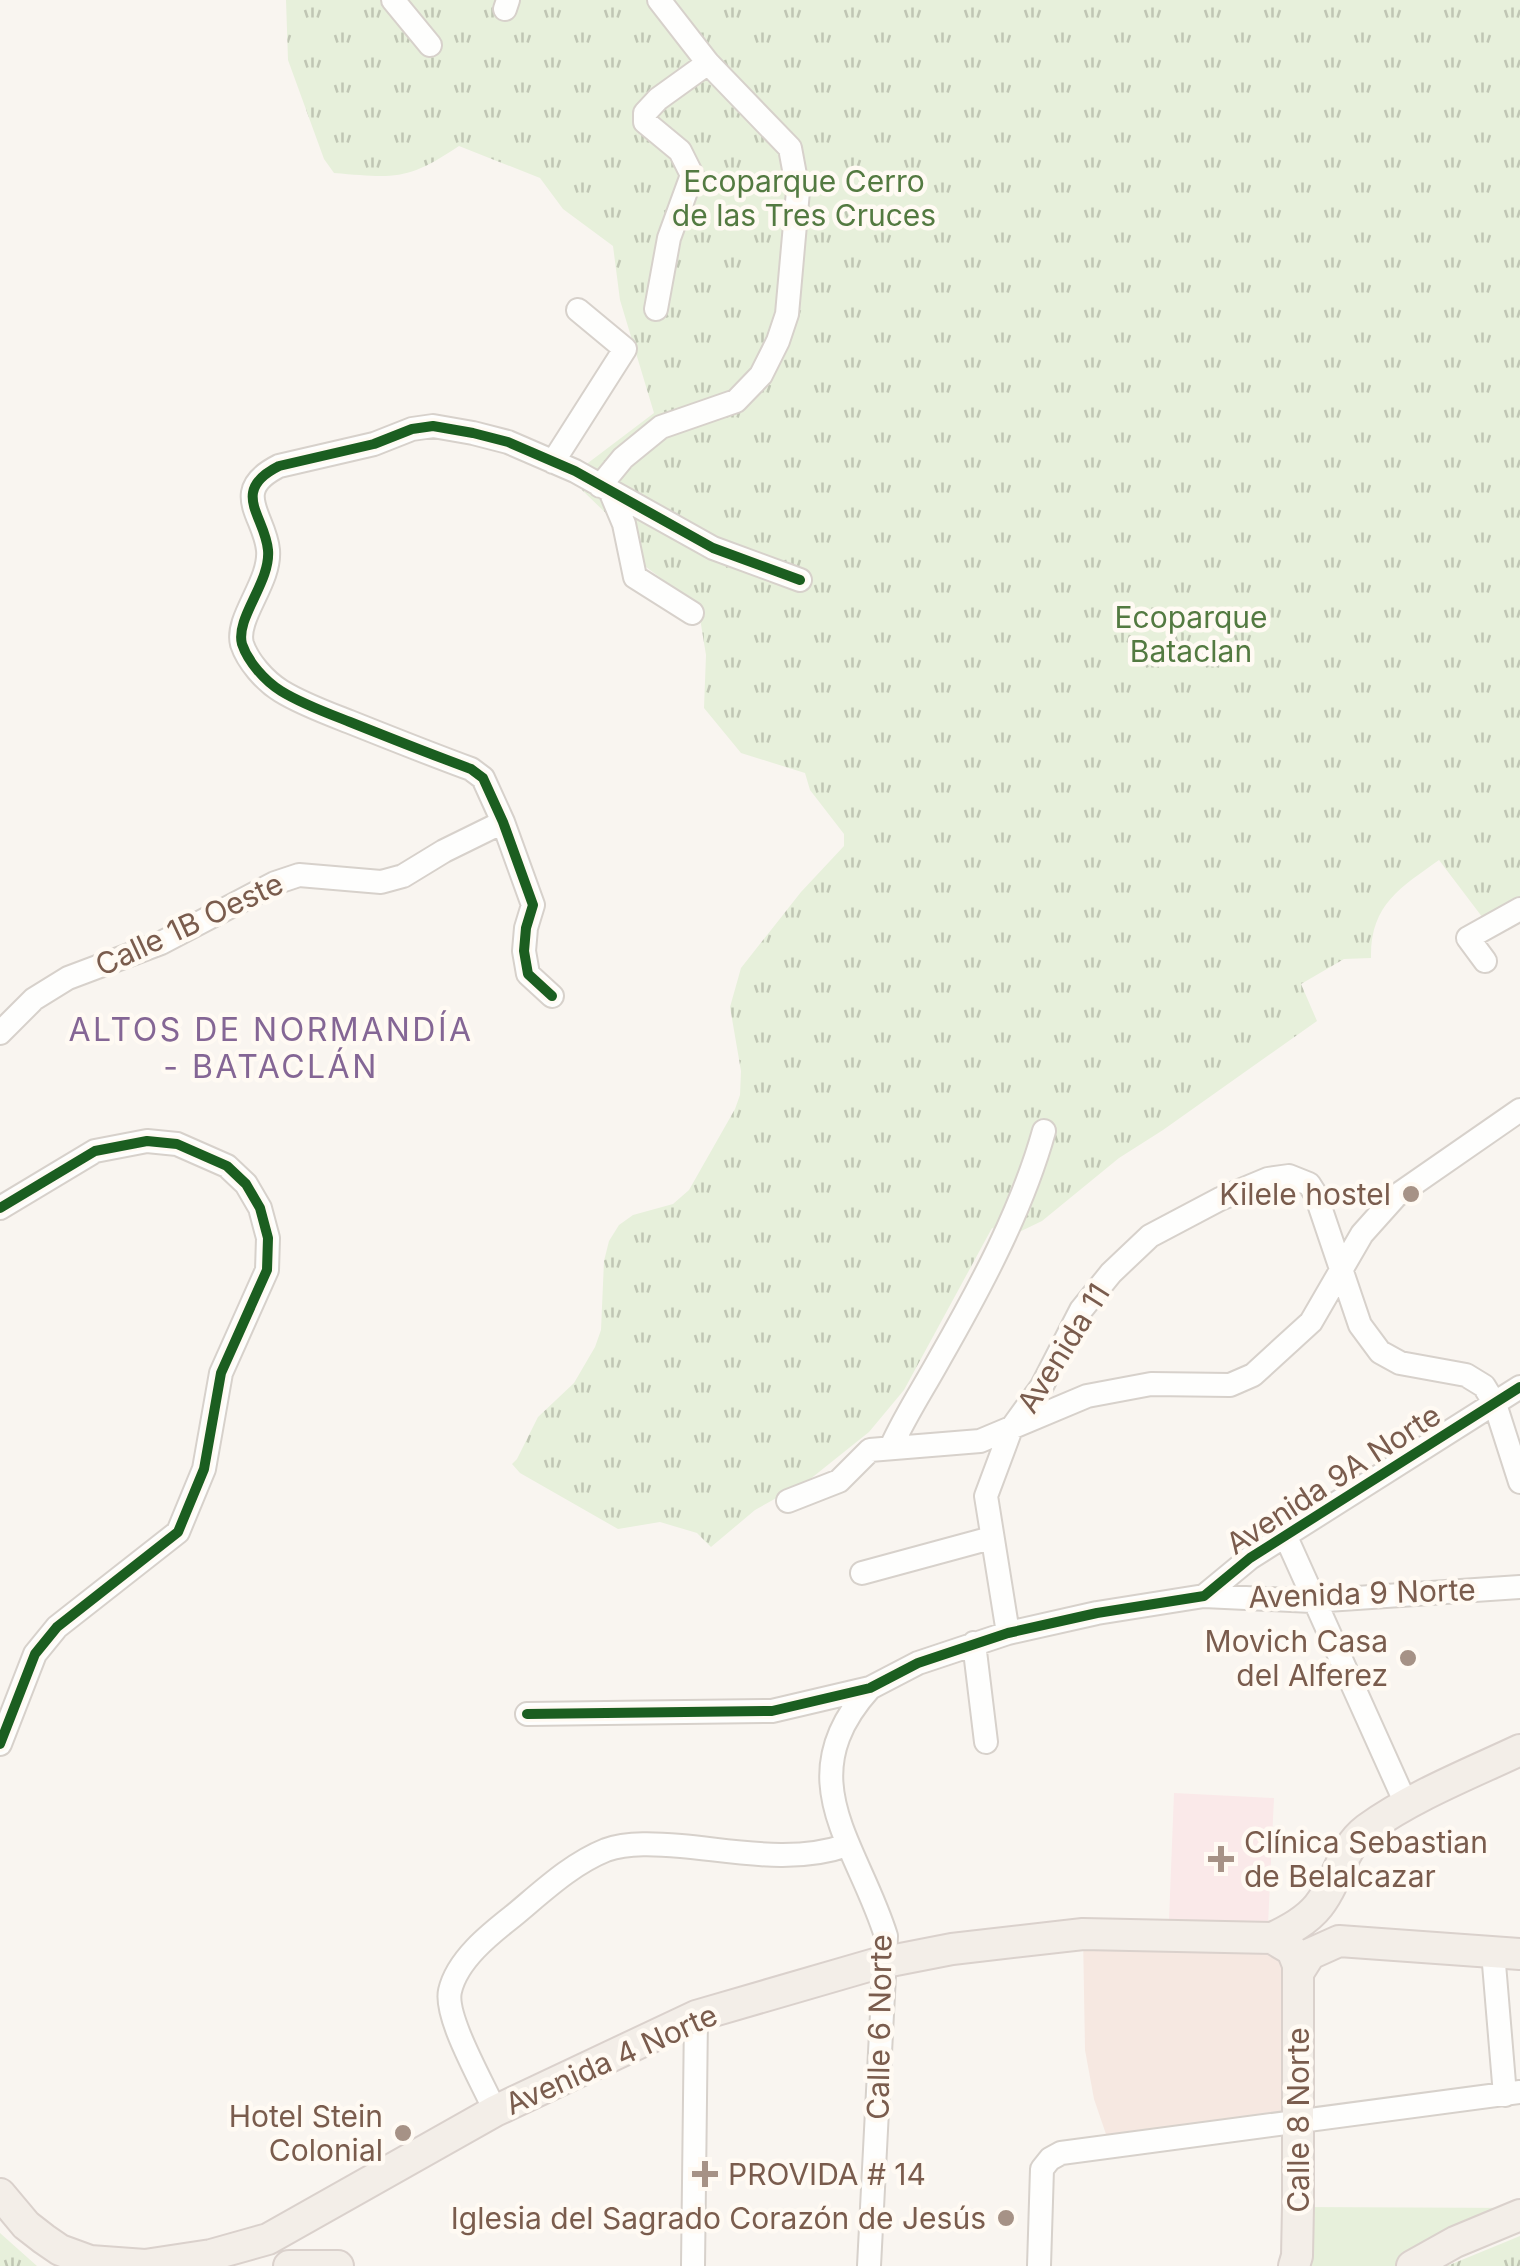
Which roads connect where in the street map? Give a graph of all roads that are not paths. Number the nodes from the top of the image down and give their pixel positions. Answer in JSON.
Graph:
{"nodes":[{"id":1,"x":393,"y":0,"type":"edge"},
{"id":2,"x":659,"y":0,"type":"edge"},
{"id":3,"x":430,"y":45,"type":"dead end"},
{"id":4,"x":708,"y":63,"type":"junction"},
{"id":5,"x":656,"y":308,"type":"dead end"},
{"id":6,"x":578,"y":310,"type":"dead end"},
{"id":7,"x":553,"y":462,"type":"junction"},
{"id":8,"x":606,"y":489,"type":"junction"},
{"id":9,"x":800,"y":580,"type":"dead end"},
{"id":10,"x":692,"y":612,"type":"dead end"},
{"id":11,"x":504,"y":822,"type":"junction"},
{"id":12,"x":1520,"y":909,"type":"edge"},
{"id":13,"x":1485,"y":961,"type":"dead end"},
{"id":14,"x":552,"y":996,"type":"dead end"},
{"id":15,"x":0,"y":1033,"type":"edge"},
{"id":16,"x":1520,"y":1110,"type":"edge"},
{"id":17,"x":1044,"y":1132,"type":"dead end"},
{"id":18,"x":0,"y":1208,"type":"edge"},
{"id":19,"x":1340,"y":1272,"type":"junction"},
{"id":20,"x":1520,"y":1388,"type":"edge"},
{"id":21,"x":1495,"y":1404,"type":"junction"},
{"id":22,"x":1011,"y":1429,"type":"junction"},
{"id":23,"x":891,"y":1447,"type":"junction"},
{"id":24,"x":1520,"y":1482,"type":"edge"},
{"id":25,"x":788,"y":1501,"type":"dead end"},
{"id":26,"x":1286,"y":1537,"type":"junction"},
{"id":27,"x":991,"y":1538,"type":"junction"},
{"id":28,"x":862,"y":1573,"type":"dead end"},
{"id":29,"x":1520,"y":1586,"type":"edge"},
{"id":30,"x":1204,"y":1596,"type":"junction"},
{"id":31,"x":1312,"y":1601,"type":"junction"},
{"id":32,"x":1008,"y":1634,"type":"junction"},
{"id":33,"x":974,"y":1643,"type":"junction"},
{"id":34,"x":870,"y":1688,"type":"junction"},
{"id":35,"x":527,"y":1714,"type":"dead end"},
{"id":36,"x":986,"y":1742,"type":"dead end"},
{"id":37,"x":0,"y":1744,"type":"edge"},
{"id":38,"x":1520,"y":1750,"type":"edge"},
{"id":39,"x":1407,"y":1806,"type":"junction"},
{"id":40,"x":847,"y":1845,"type":"junction"},
{"id":41,"x":1322,"y":1902,"type":"junction"},
{"id":42,"x":1272,"y":1938,"type":"junction"},
{"id":43,"x":1339,"y":1940,"type":"junction"},
{"id":44,"x":1507,"y":1953,"type":"edge"},
{"id":45,"x":886,"y":1962,"type":"junction"},
{"id":46,"x":1298,"y":1973,"type":"junction"},
{"id":47,"x":696,"y":2016,"type":"junction"},
{"id":48,"x":1513,"y":2093,"type":"edge"},
{"id":49,"x":495,"y":2111,"type":"junction"},
{"id":50,"x":1298,"y":2121,"type":"junction"},
{"id":51,"x":0,"y":2194,"type":"edge"},
{"id":52,"x":0,"y":2222,"type":"edge"},
{"id":53,"x":290,"y":2226,"type":"junction"},
{"id":54,"x":1515,"y":2231,"type":"edge"},
{"id":55,"x":46,"y":2257,"type":"edge"},
{"id":56,"x":1426,"y":2264,"type":"edge"},
{"id":57,"x":301,"y":2265,"type":"edge"},
{"id":58,"x":289,"y":2266,"type":"edge"},
{"id":59,"x":338,"y":2266,"type":"edge"},
{"id":60,"x":693,"y":2266,"type":"edge"},
{"id":61,"x":868,"y":2266,"type":"edge"},
{"id":62,"x":1039,"y":2266,"type":"edge"},
{"id":63,"x":1294,"y":2266,"type":"edge"}],
"edges":[{"from":1,"to":3,"type":"street"},
{"from":2,"to":4,"type":"street"},
{"from":4,"to":5,"type":"street"},
{"from":4,"to":8,"type":"street"},
{"from":6,"to":7,"type":"street"},
{"from":7,"to":8,"type":"street"},
{"from":7,"to":11,"type":"street"},
{"from":8,"to":9,"type":"street"},
{"from":8,"to":10,"type":"street"},
{"from":11,"to":14,"type":"street"},
{"from":11,"to":15,"type":"street","name":"Calle 1B Oeste"},
{"from":12,"to":13,"type":"street"},
{"from":16,"to":19,"type":"street"},
{"from":17,"to":23,"type":"street"},
{"from":18,"to":37,"type":"street"},
{"from":19,"to":21,"type":"street"},
{"from":19,"to":22,"type":"street"},
{"from":19,"to":22,"type":"street","name":"Avenida 11"},
{"from":20,"to":21,"type":"street","name":"Avenida 9A Norte"},
{"from":21,"to":24,"type":"street"},
{"from":21,"to":26,"type":"street","name":"Avenida 9A Norte"},
{"from":22,"to":23,"type":"street"},
{"from":22,"to":27,"type":"street","name":"Avenida 11"},
{"from":23,"to":25,"type":"street"},
{"from":26,"to":30,"type":"street","name":"Avenida 9A Norte"},
{"from":26,"to":31,"type":"street"},
{"from":27,"to":28,"type":"street"},
{"from":27,"to":32,"type":"street","name":"Avenida 11"},
{"from":29,"to":31,"type":"street","name":"Avenida 9 Norte"},
{"from":30,"to":31,"type":"street","name":"Avenida 9 Norte"},
{"from":30,"to":32,"type":"street"},
{"from":31,"to":39,"type":"street"},
{"from":32,"to":33,"type":"street"},
{"from":33,"to":34,"type":"street"},
{"from":33,"to":36,"type":"street"},
{"from":34,"to":35,"type":"street"},
{"from":34,"to":40,"type":"street","name":"Calle 6 Norte"},
{"from":38,"to":39,"type":"main road"},
{"from":39,"to":41,"type":"main road"},
{"from":40,"to":45,"type":"street","name":"Calle 6 Norte"},
{"from":40,"to":49,"type":"street"},
{"from":41,"to":42,"type":"main road"},
{"from":41,"to":43,"type":"main road"},
{"from":42,"to":45,"type":"main road","name":"Avenida 4 Norte"},
{"from":42,"to":46,"type":"main road"},
{"from":43,"to":44,"type":"main road"},
{"from":43,"to":46,"type":"main road"},
{"from":44,"to":48,"type":"street"},
{"from":45,"to":47,"type":"main road","name":"Avenida 4 Norte"},
{"from":45,"to":61,"type":"street","name":"Calle 6 Norte"},
{"from":46,"to":50,"type":"main road","name":"Calle 8 Norte"},
{"from":47,"to":49,"type":"main road","name":"Avenida 4 Norte"},
{"from":47,"to":60,"type":"street"},
{"from":48,"to":50,"type":"street"},
{"from":49,"to":53,"type":"main road","name":"Avenida 4 Norte"},
{"from":50,"to":62,"type":"street"},
{"from":50,"to":63,"type":"main road","name":"Calle 8 Norte"},
{"from":51,"to":55,"type":"main road"},
{"from":52,"to":55,"type":"main road"},
{"from":53,"to":55,"type":"main road","name":"Avenida 4 Norte"},
{"from":53,"to":57,"type":"main road"},
{"from":54,"to":56,"type":"main road"},
{"from":57,"to":58,"type":"main road"},
{"from":57,"to":59,"type":"main road"}]}
